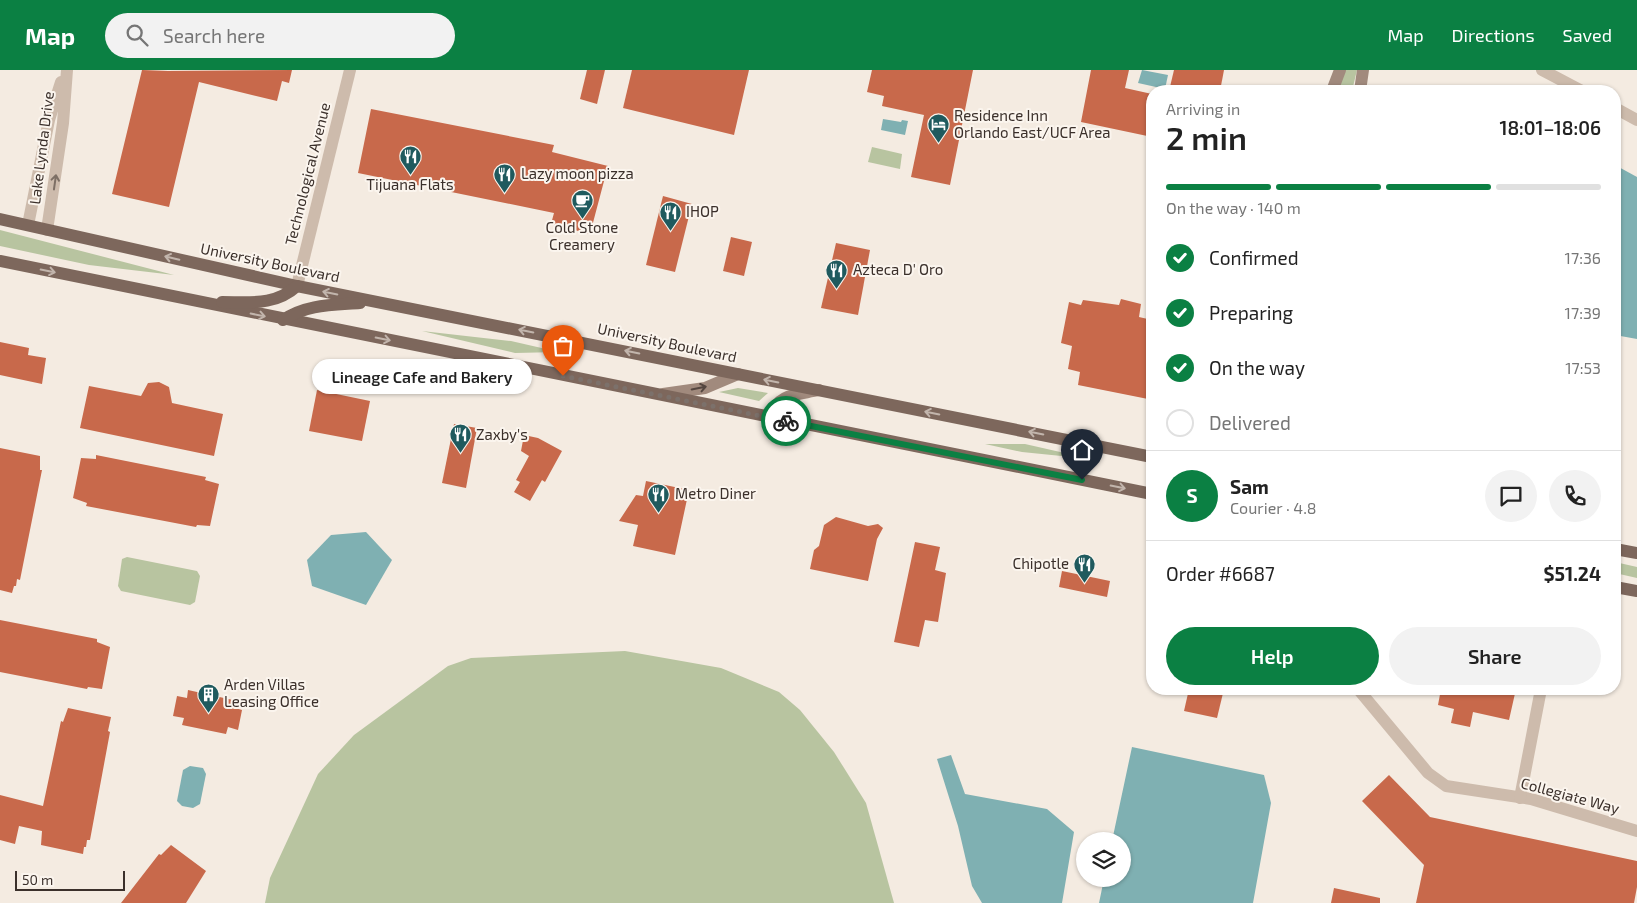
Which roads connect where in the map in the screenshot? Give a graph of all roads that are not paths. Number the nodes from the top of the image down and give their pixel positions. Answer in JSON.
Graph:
{"nodes":[{"id":1,"x":66,"y":70,"type":"edge"},
{"id":2,"x":350,"y":70,"type":"edge"},
{"id":3,"x":1340,"y":70,"type":"edge"},
{"id":4,"x":1363,"y":70,"type":"edge"},
{"id":5,"x":1542,"y":70,"type":"edge"},
{"id":6,"x":1334,"y":85,"type":"edge"},
{"id":7,"x":1361,"y":85,"type":"edge"},
{"id":8,"x":1571,"y":85,"type":"edge"},
{"id":9,"x":1621,"y":111,"type":"edge"},
{"id":10,"x":1637,"y":120,"type":"edge"},
{"id":11,"x":0,"y":219,"type":"edge"},
{"id":12,"x":28,"y":225,"type":"junction"},
{"id":13,"x":47,"y":230,"type":"junction"},
{"id":14,"x":0,"y":261,"type":"edge"},
{"id":15,"x":297,"y":286,"type":"junction"},
{"id":16,"x":195,"y":302,"type":"junction"},
{"id":17,"x":378,"y":302,"type":"junction"},
{"id":18,"x":283,"y":320,"type":"junction"},
{"id":19,"x":738,"y":374,"type":"junction"},
{"id":20,"x":819,"y":390,"type":"junction"},
{"id":21,"x":658,"y":395,"type":"junction"},
{"id":22,"x":769,"y":417,"type":"junction"},
{"id":23,"x":1146,"y":456,"type":"edge"},
{"id":24,"x":1146,"y":493,"type":"edge"},
{"id":25,"x":1621,"y":549,"type":"edge"},
{"id":26,"x":1637,"y":553,"type":"edge"},
{"id":27,"x":1621,"y":588,"type":"edge"},
{"id":28,"x":1637,"y":591,"type":"edge"},
{"id":29,"x":1363,"y":695,"type":"edge"},
{"id":30,"x":1540,"y":695,"type":"edge"},
{"id":31,"x":1520,"y":798,"type":"junction"},
{"id":32,"x":1637,"y":831,"type":"edge"}],
"edges":[{"from":1,"to":12,"type":"street","name":"Lake Lynda Drive"},
{"from":13,"to":1,"type":"street","name":"Lake Lynda Drive","one_way":true},
{"from":2,"to":15,"type":"street","name":"Technological Avenue"},
{"from":3,"to":6,"type":"street"},
{"from":4,"to":7,"type":"street"},
{"from":5,"to":8,"type":"street"},
{"from":9,"to":10,"type":"street"},
{"from":11,"to":12,"type":"main road","name":"University Boulevard"},
{"from":12,"to":13,"type":"main road","name":"University Boulevard"},
{"from":15,"to":13,"type":"main road","name":"University Boulevard","one_way":true},
{"from":14,"to":16,"type":"main road","one_way":true},
{"from":15,"to":16,"type":"main road"},
{"from":17,"to":15,"type":"main road","name":"University Boulevard","one_way":true},
{"from":16,"to":18,"type":"main road","one_way":true},
{"from":17,"to":18,"type":"main road"},
{"from":19,"to":17,"type":"main road","name":"University Boulevard","one_way":true},
{"from":18,"to":21,"type":"main road","one_way":true},
{"from":20,"to":19,"type":"main road","name":"University Boulevard","one_way":true},
{"from":21,"to":19,"type":"street","one_way":true},
{"from":20,"to":22,"type":"street"},
{"from":23,"to":20,"type":"main road","name":"University Boulevard","one_way":true},
{"from":21,"to":22,"type":"main road"},
{"from":22,"to":24,"type":"main road","one_way":true},
{"from":25,"to":26,"type":"main road"},
{"from":27,"to":28,"type":"main road"},
{"from":29,"to":31,"type":"street","name":"Collegiate Way"},
{"from":30,"to":31,"type":"street"},
{"from":31,"to":32,"type":"street","name":"Collegiate Way"}]}
